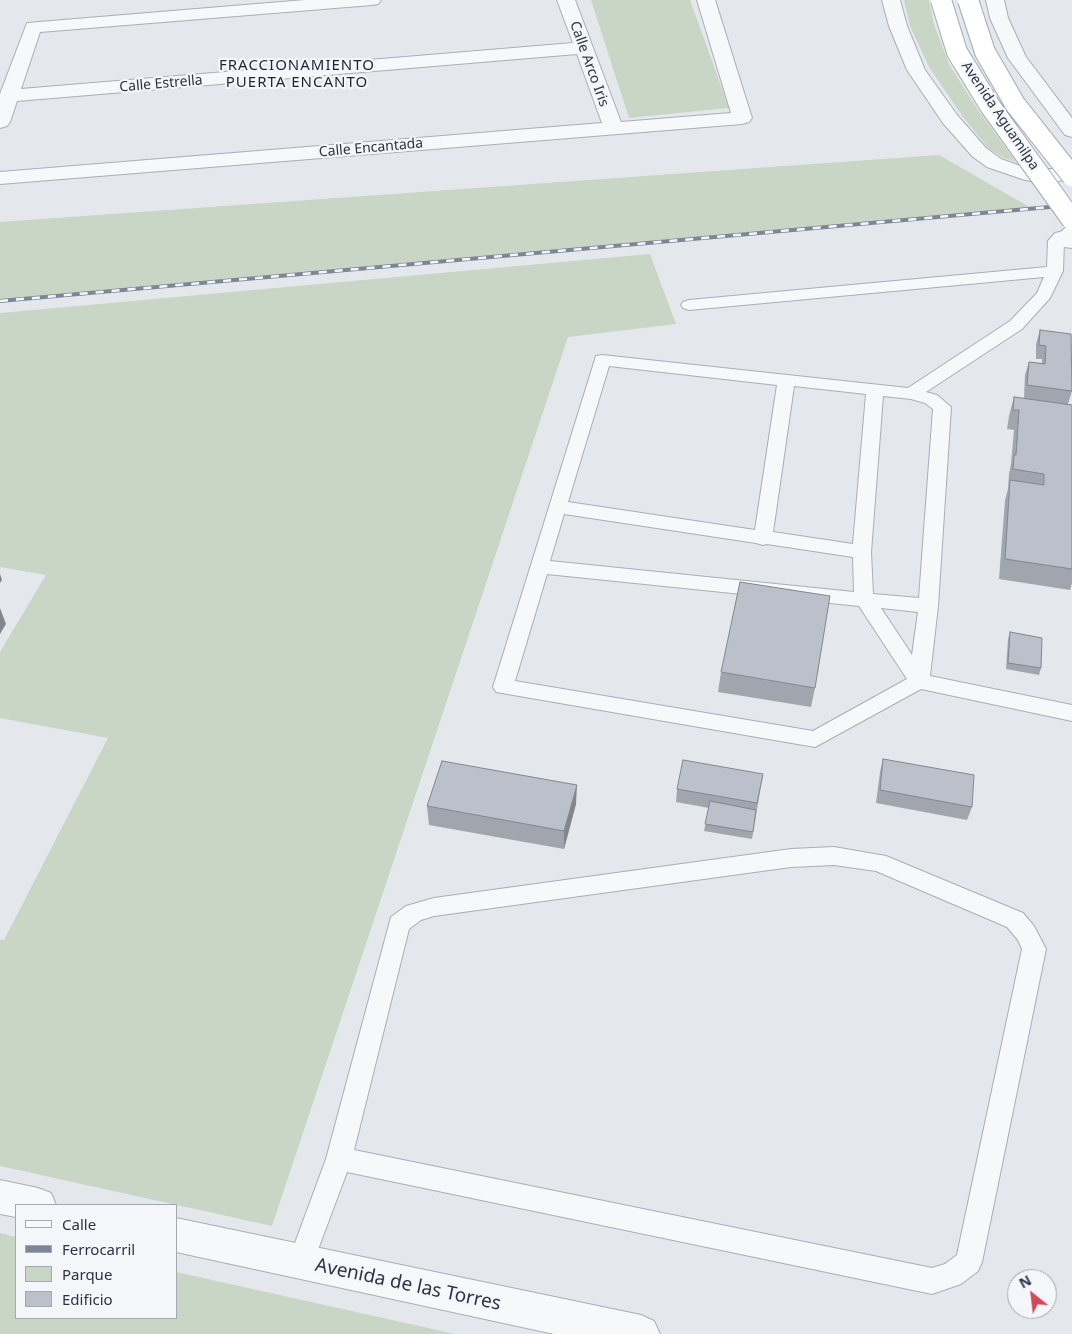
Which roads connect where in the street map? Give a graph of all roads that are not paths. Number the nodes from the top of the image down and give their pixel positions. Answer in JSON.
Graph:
{"nodes":[{"id":1,"x":372,"y":0,"type":"edge"},
{"id":2,"x":566,"y":0,"type":"edge"},
{"id":3,"x":706,"y":0,"type":"edge"},
{"id":4,"x":891,"y":0,"type":"edge"},
{"id":5,"x":941,"y":0,"type":"edge"},
{"id":6,"x":968,"y":0,"type":"edge"},
{"id":7,"x":995,"y":0,"type":"edge"},
{"id":8,"x":583,"y":48,"type":"junction"},
{"id":9,"x":8,"y":96,"type":"junction"},
{"id":10,"x":0,"y":122,"type":"edge"},
{"id":11,"x":613,"y":128,"type":"junction"},
{"id":12,"x":1072,"y":131,"type":"edge"},
{"id":13,"x":1072,"y":170,"type":"edge"},
{"id":14,"x":1072,"y":176,"type":"edge"},
{"id":15,"x":0,"y":178,"type":"edge"},
{"id":16,"x":1071,"y":232,"type":"edge"},
{"id":17,"x":1055,"y":271,"type":"junction"},
{"id":18,"x":688,"y":305,"type":"dead end"},
{"id":19,"x":786,"y":381,"type":"junction"},
{"id":20,"x":874,"y":390,"type":"junction"},
{"id":21,"x":911,"y":394,"type":"junction"},
{"id":22,"x":557,"y":507,"type":"junction"},
{"id":23,"x":763,"y":539,"type":"junction"},
{"id":24,"x":862,"y":552,"type":"junction"},
{"id":25,"x":539,"y":567,"type":"junction"},
{"id":26,"x":864,"y":598,"type":"junction"},
{"id":27,"x":928,"y":606,"type":"junction"},
{"id":28,"x":919,"y":681,"type":"junction"},
{"id":29,"x":1072,"y":713,"type":"edge"},
{"id":30,"x":339,"y":1160,"type":"junction"},
{"id":31,"x":0,"y":1197,"type":"edge"},
{"id":32,"x":33,"y":1204,"type":"edge"},
{"id":33,"x":178,"y":1235,"type":"edge"},
{"id":34,"x":301,"y":1262,"type":"junction"},
{"id":35,"x":641,"y":1334,"type":"edge"}],
"edges":[{"from":1,"to":9,"type":"street"},
{"from":2,"to":8,"type":"street","name":"Calle Arco Iris"},
{"from":3,"to":11,"type":"street","name":"Calle Encantada"},
{"from":4,"to":13,"type":"street","name":"Avenida Aguamilpa"},
{"from":5,"to":16,"type":"main road","name":"Avenida Aguamilpa","bridge":true},
{"from":6,"to":14,"type":"main road","name":"Avenida Aguamilpa","bridge":true},
{"from":7,"to":12,"type":"street"},
{"from":8,"to":9,"type":"street","name":"Calle Estrella"},
{"from":8,"to":11,"type":"street","name":"Calle Arco Iris"},
{"from":9,"to":10,"type":"street"},
{"from":11,"to":15,"type":"street","name":"Calle Encantada"},
{"from":16,"to":17,"type":"lane"},
{"from":17,"to":18,"type":"lane"},
{"from":17,"to":21,"type":"lane"},
{"from":19,"to":20,"type":"lane"},
{"from":19,"to":22,"type":"lane"},
{"from":19,"to":23,"type":"lane"},
{"from":20,"to":21,"type":"lane"},
{"from":20,"to":24,"type":"lane"},
{"from":21,"to":27,"type":"lane"},
{"from":22,"to":23,"type":"lane"},
{"from":22,"to":25,"type":"lane"},
{"from":23,"to":24,"type":"lane"},
{"from":24,"to":26,"type":"lane"},
{"from":25,"to":26,"type":"lane"},
{"from":25,"to":28,"type":"lane"},
{"from":26,"to":27,"type":"lane"},
{"from":26,"to":28,"type":"lane"},
{"from":27,"to":28,"type":"lane"},
{"from":28,"to":29,"type":"lane"},
{"from":30,"to":30,"type":"lane"},
{"from":30,"to":34,"type":"lane"},
{"from":31,"to":32,"type":"street"},
{"from":33,"to":34,"type":"street","name":"Avenida de las Torres"},
{"from":34,"to":35,"type":"street","name":"Avenida de las Torres"}]}
